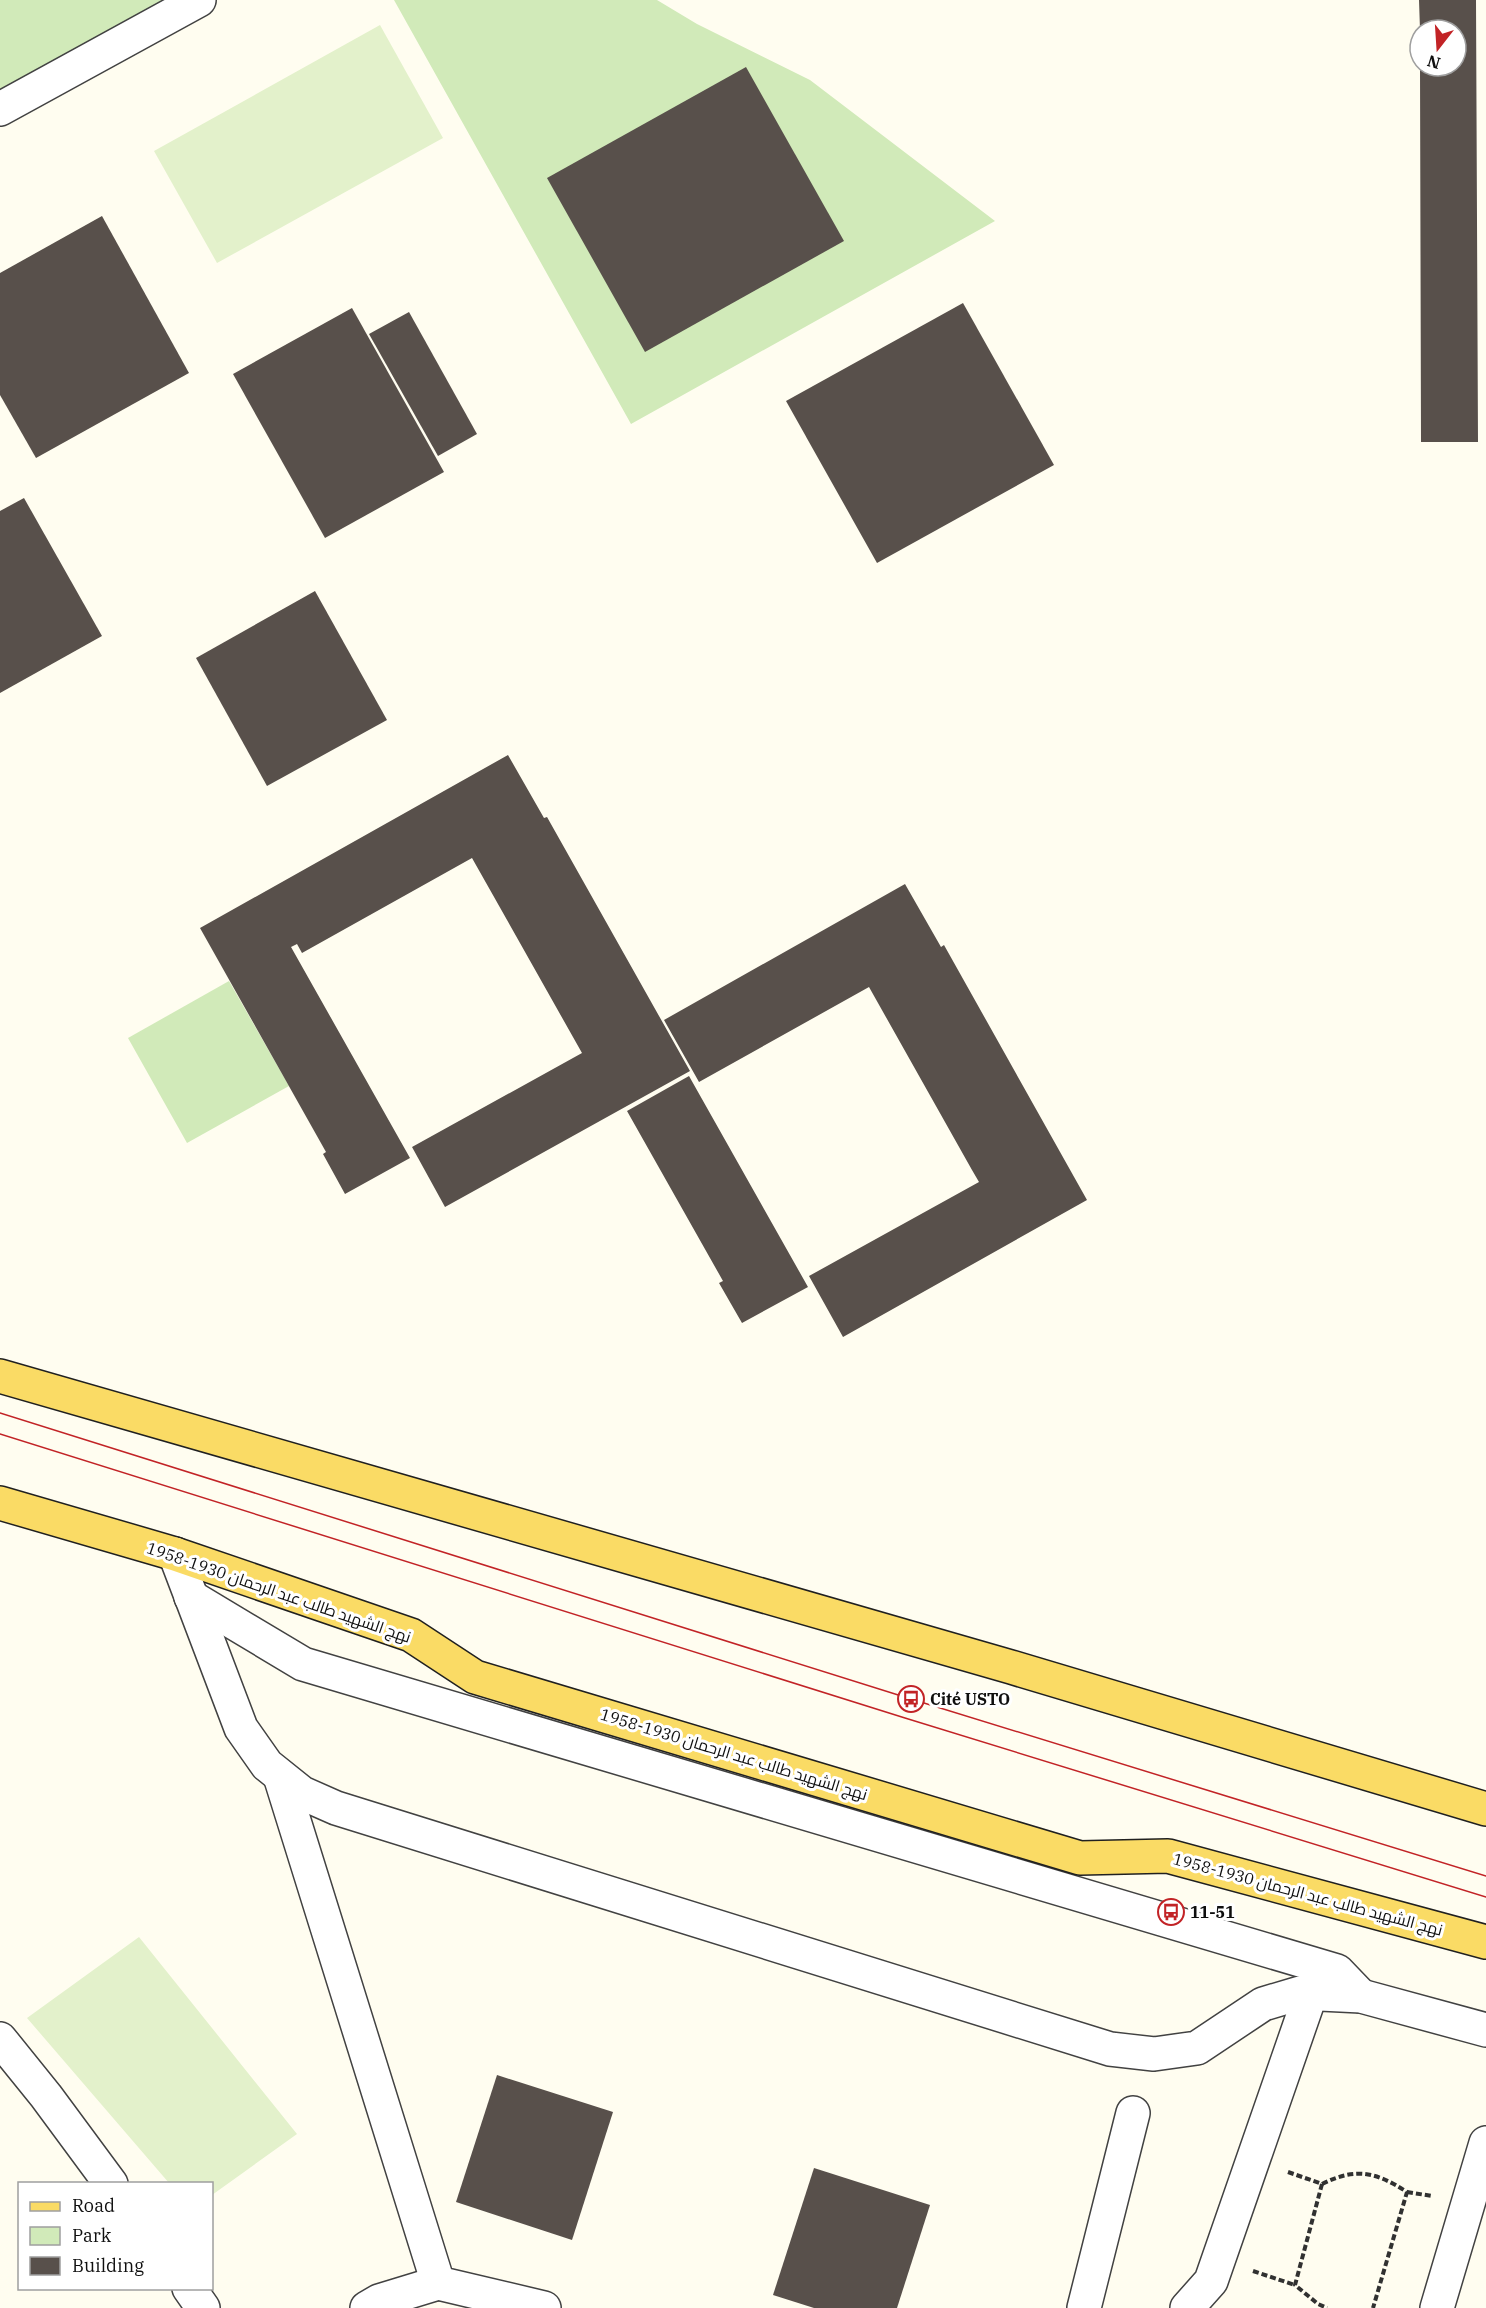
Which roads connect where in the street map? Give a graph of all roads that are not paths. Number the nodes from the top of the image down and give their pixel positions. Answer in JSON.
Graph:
{"nodes":[{"id":1,"x":200,"y":0,"type":"edge"},
{"id":2,"x":0,"y":109,"type":"edge"},
{"id":3,"x":0,"y":1376,"type":"edge"},
{"id":4,"x":0,"y":1503,"type":"edge"},
{"id":5,"x":175,"y":1554,"type":"junction"},
{"id":6,"x":191,"y":1597,"type":"junction"},
{"id":7,"x":280,"y":1776,"type":"junction"},
{"id":8,"x":1486,"y":1809,"type":"edge"},
{"id":9,"x":1486,"y":1942,"type":"edge"},
{"id":10,"x":1311,"y":1993,"type":"junction"},
{"id":11,"x":1361,"y":1996,"type":"junction"},
{"id":12,"x":1486,"y":2030,"type":"edge"},
{"id":13,"x":0,"y":2039,"type":"edge"},
{"id":14,"x":1133,"y":2113,"type":"dead end"},
{"id":15,"x":1486,"y":2143,"type":"edge"},
{"id":16,"x":110,"y":2182,"type":"edge"},
{"id":17,"x":438,"y":2283,"type":"junction"},
{"id":18,"x":190,"y":2290,"type":"edge"},
{"id":19,"x":376,"y":2306,"type":"edge"},
{"id":20,"x":203,"y":2308,"type":"edge"},
{"id":21,"x":544,"y":2308,"type":"edge"},
{"id":22,"x":1084,"y":2308,"type":"edge"},
{"id":23,"x":1187,"y":2308,"type":"edge"},
{"id":24,"x":1437,"y":2308,"type":"edge"}],
"edges":[{"from":1,"to":2,"type":"street"},
{"from":3,"to":8,"type":"main road"},
{"from":4,"to":5,"type":"main road","name":"نهج الشهيد طالب عبد الرحمان 1930-1958"},
{"from":5,"to":6,"type":"street"},
{"from":5,"to":9,"type":"main road","name":"نهج الشهيد طالب عبد الرحمان 1930-1958"},
{"from":6,"to":7,"type":"street"},
{"from":6,"to":11,"type":"street"},
{"from":7,"to":10,"type":"street"},
{"from":7,"to":17,"type":"street"},
{"from":10,"to":11,"type":"street"},
{"from":10,"to":23,"type":"street"},
{"from":11,"to":12,"type":"street"},
{"from":13,"to":16,"type":"street"},
{"from":14,"to":22,"type":"street"},
{"from":15,"to":24,"type":"street"},
{"from":17,"to":19,"type":"street"},
{"from":17,"to":21,"type":"street"},
{"from":18,"to":20,"type":"street"}]}
